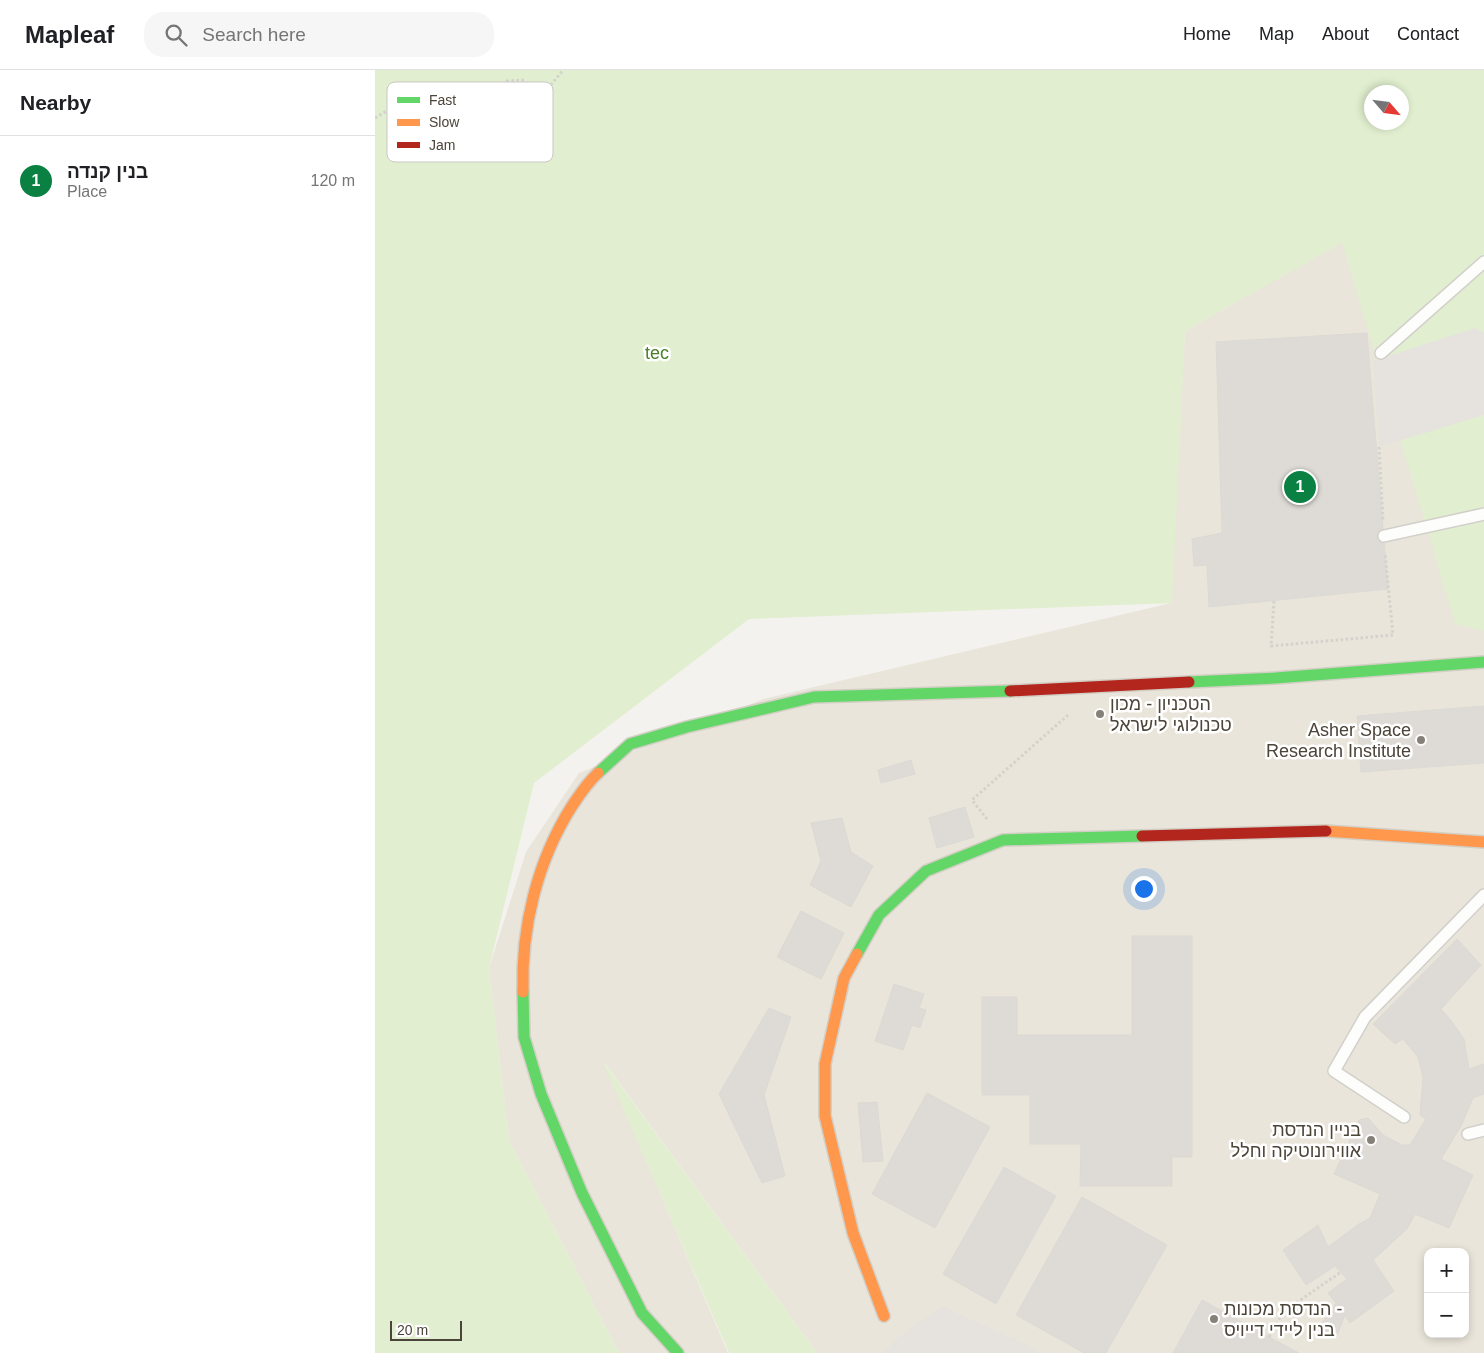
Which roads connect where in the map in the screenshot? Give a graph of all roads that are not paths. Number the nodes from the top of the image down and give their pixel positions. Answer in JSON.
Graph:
{"nodes":[{"id":1,"x":1484,"y":262,"type":"edge"},
{"id":2,"x":1381,"y":353,"type":"dead end"},
{"id":3,"x":1484,"y":514,"type":"edge"},
{"id":4,"x":1384,"y":536,"type":"road end"},
{"id":5,"x":1484,"y":662,"type":"edge"},
{"id":6,"x":1484,"y":842,"type":"edge"},
{"id":7,"x":1484,"y":895,"type":"edge"},
{"id":8,"x":1404,"y":1117,"type":"dead end"},
{"id":9,"x":1484,"y":1130,"type":"edge"},
{"id":10,"x":1469,"y":1134,"type":"dead end"},
{"id":11,"x":884,"y":1316,"type":"dead end"},
{"id":12,"x":678,"y":1353,"type":"edge"}],
"edges":[{"from":1,"to":2,"type":"lane"},
{"from":3,"to":4,"type":"lane"},
{"from":5,"to":12,"type":"street"},
{"from":6,"to":11,"type":"street"},
{"from":7,"to":8,"type":"lane"},
{"from":9,"to":10,"type":"lane"}]}
